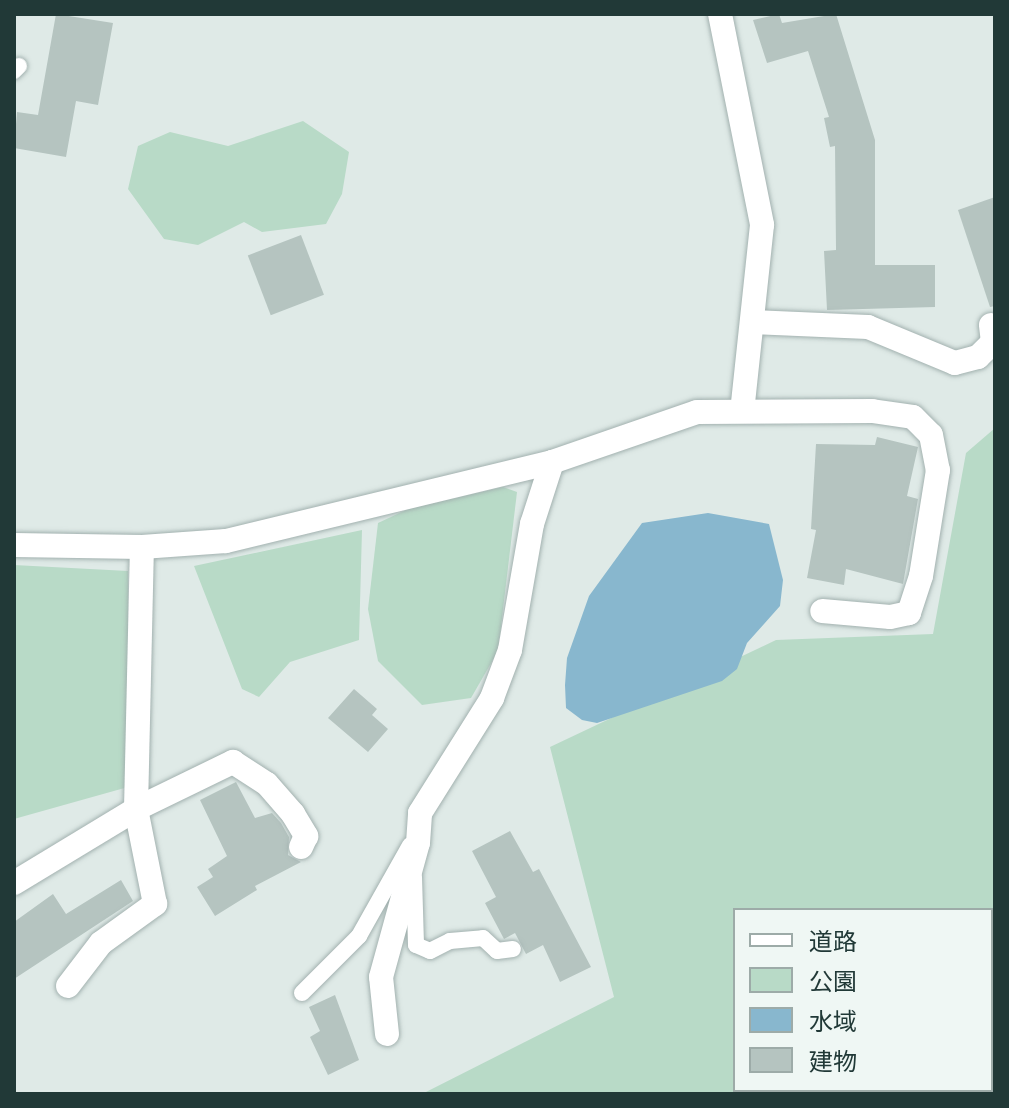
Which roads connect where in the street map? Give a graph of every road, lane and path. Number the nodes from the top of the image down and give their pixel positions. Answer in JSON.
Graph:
{"nodes":[{"id":1,"x":720,"y":14,"type":"edge"},
{"id":2,"x":752,"y":322,"type":"junction"},
{"id":3,"x":991,"y":325,"type":"dead end"},
{"id":4,"x":742,"y":411,"type":"junction"},
{"id":5,"x":552,"y":462,"type":"junction"},
{"id":6,"x":14,"y":545,"type":"edge"},
{"id":7,"x":142,"y":547,"type":"junction"},
{"id":8,"x":822,"y":611,"type":"dead end"},
{"id":9,"x":136,"y":809,"type":"junction"},
{"id":10,"x":419,"y":830,"type":"junction"},
{"id":11,"x":301,"y":847,"type":"dead end"},
{"id":12,"x":414,"y":860,"type":"junction"},
{"id":13,"x":14,"y":883,"type":"edge"},
{"id":14,"x":513,"y":949,"type":"dead end"},
{"id":15,"x":68,"y":986,"type":"dead end"},
{"id":16,"x":302,"y":993,"type":"dead end"},
{"id":17,"x":387,"y":1034,"type":"dead end"}],
"edges":[{"from":1,"to":2,"type":"street"},
{"from":2,"to":3,"type":"street"},
{"from":2,"to":4,"type":"street"},
{"from":4,"to":5,"type":"street"},
{"from":4,"to":8,"type":"street"},
{"from":5,"to":7,"type":"street"},
{"from":5,"to":10,"type":"street"},
{"from":6,"to":7,"type":"street"},
{"from":7,"to":9,"type":"street"},
{"from":9,"to":11,"type":"street"},
{"from":9,"to":13,"type":"street"},
{"from":9,"to":15,"type":"street"},
{"from":10,"to":12,"type":"street"},
{"from":10,"to":16,"type":"lane"},
{"from":12,"to":14,"type":"lane"},
{"from":12,"to":17,"type":"street"}]}
